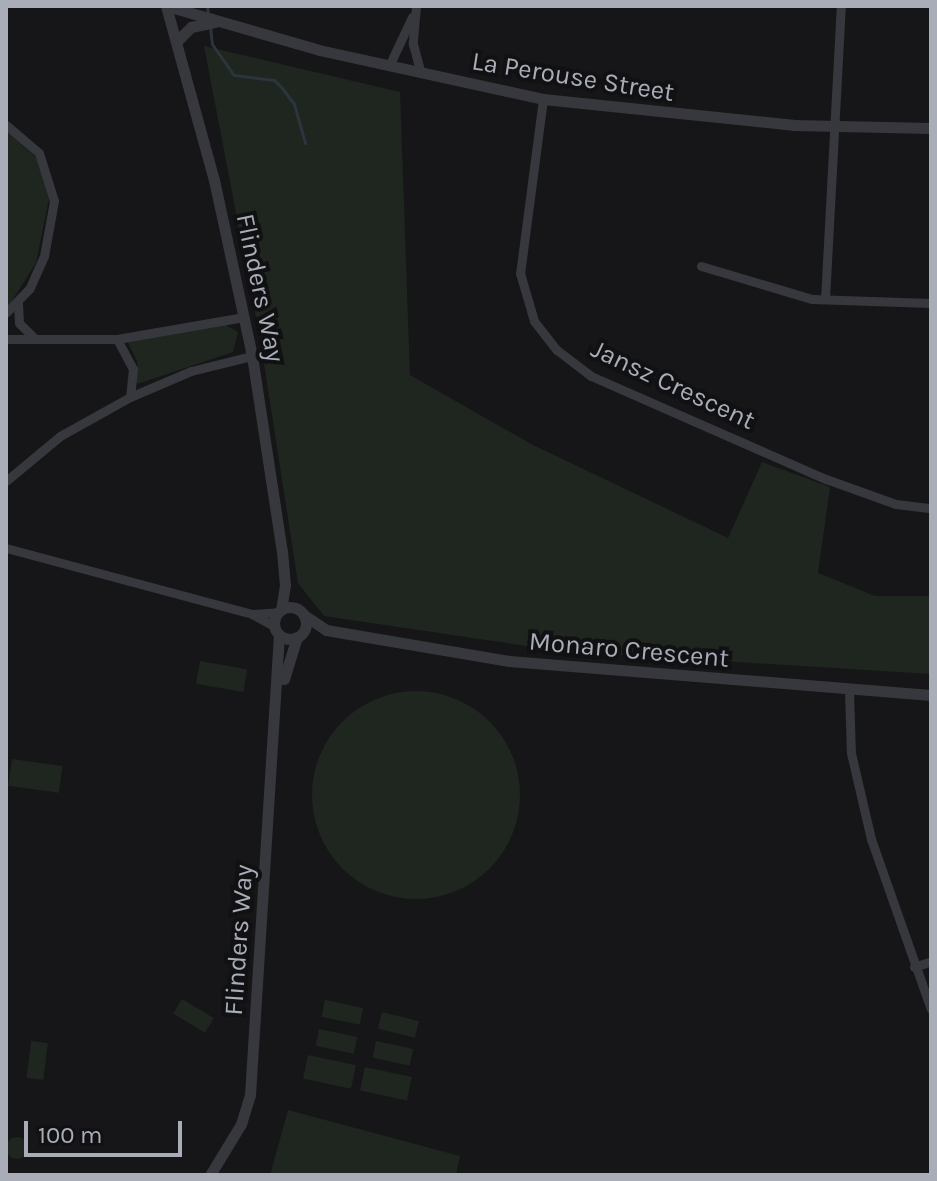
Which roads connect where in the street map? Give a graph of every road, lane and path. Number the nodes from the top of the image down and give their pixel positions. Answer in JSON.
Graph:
{"nodes":[{"id":1,"x":166,"y":6,"type":"edge"},
{"id":2,"x":841,"y":6,"type":"edge"},
{"id":3,"x":415,"y":8,"type":"edge"},
{"id":4,"x":211,"y":22,"type":"junction"},
{"id":5,"x":177,"y":41,"type":"junction"},
{"id":6,"x":389,"y":66,"type":"junction"},
{"id":7,"x":421,"y":73,"type":"junction"},
{"id":8,"x":543,"y":99,"type":"junction"},
{"id":9,"x":6,"y":125,"type":"edge"},
{"id":10,"x":835,"y":127,"type":"junction"},
{"id":11,"x":931,"y":128,"type":"edge"},
{"id":12,"x":701,"y":266,"type":"dead end"},
{"id":13,"x":825,"y":299,"type":"junction"},
{"id":14,"x":931,"y":303,"type":"edge"},
{"id":15,"x":18,"y":304,"type":"junction"},
{"id":16,"x":6,"y":313,"type":"edge"},
{"id":17,"x":244,"y":317,"type":"junction"},
{"id":18,"x":6,"y":339,"type":"edge"},
{"id":19,"x":117,"y":339,"type":"junction"},
{"id":20,"x":42,"y":342,"type":"junction"},
{"id":21,"x":252,"y":356,"type":"junction"},
{"id":22,"x":130,"y":397,"type":"junction"},
{"id":23,"x":6,"y":481,"type":"edge"},
{"id":24,"x":931,"y":508,"type":"edge"},
{"id":25,"x":6,"y":548,"type":"edge"},
{"id":26,"x":285,"y":585,"type":"junction"},
{"id":27,"x":280,"y":611,"type":"junction"},
{"id":28,"x":300,"y":612,"type":"junction"},
{"id":29,"x":252,"y":614,"type":"junction"},
{"id":30,"x":326,"y":630,"type":"junction"},
{"id":31,"x":277,"y":631,"type":"junction"},
{"id":32,"x":299,"y":635,"type":"junction"},
{"id":33,"x":849,"y":691,"type":"junction"},
{"id":34,"x":931,"y":695,"type":"edge"},
{"id":35,"x":279,"y":699,"type":"junction"},
{"id":36,"x":931,"y":961,"type":"edge"},
{"id":37,"x":914,"y":967,"type":"junction"},
{"id":38,"x":931,"y":1009,"type":"edge"},
{"id":39,"x":210,"y":1175,"type":"edge"}],
"edges":[{"from":1,"to":4,"type":"street","name":"La Perouse Street"},
{"from":1,"to":5,"type":"street","name":"Flinders Way"},
{"from":2,"to":10,"type":"street"},
{"from":3,"to":6,"type":"street"},
{"from":3,"to":7,"type":"street"},
{"from":4,"to":5,"type":"street"},
{"from":4,"to":6,"type":"street","name":"La Perouse Street"},
{"from":5,"to":17,"type":"street","name":"Flinders Way"},
{"from":6,"to":7,"type":"street","name":"La Perouse Street"},
{"from":7,"to":8,"type":"street","name":"La Perouse Street"},
{"from":8,"to":10,"type":"street","name":"La Perouse Street"},
{"from":8,"to":24,"type":"street","name":"Jansz Crescent"},
{"from":9,"to":15,"type":"street"},
{"from":10,"to":11,"type":"street","name":"La Perouse Street"},
{"from":10,"to":13,"type":"street"},
{"from":12,"to":13,"type":"street"},
{"from":13,"to":14,"type":"street"},
{"from":15,"to":16,"type":"street"},
{"from":15,"to":20,"type":"street"},
{"from":17,"to":19,"type":"street"},
{"from":17,"to":21,"type":"street","name":"Flinders Way"},
{"from":18,"to":20,"type":"street"},
{"from":19,"to":20,"type":"street"},
{"from":19,"to":22,"type":"street"},
{"from":21,"to":22,"type":"street"},
{"from":21,"to":26,"type":"street","name":"Flinders Way"},
{"from":22,"to":23,"type":"street"},
{"from":25,"to":29,"type":"street"},
{"from":26,"to":27,"type":"street","name":"Flinders Way"},
{"from":26,"to":28,"type":"street","name":"Flinders Way"},
{"from":27,"to":28,"type":"street"},
{"from":27,"to":29,"type":"street"},
{"from":27,"to":31,"type":"street","name":"Flinders Way"},
{"from":28,"to":30,"type":"street","name":"Monaro Crescent"},
{"from":28,"to":32,"type":"street","name":"Flinders Way"},
{"from":29,"to":31,"type":"street"},
{"from":30,"to":32,"type":"street","name":"Monaro Crescent"},
{"from":30,"to":33,"type":"street","name":"Monaro Crescent"},
{"from":31,"to":32,"type":"street","name":"Monaro Crescent"},
{"from":31,"to":35,"type":"street","name":"Flinders Way"},
{"from":32,"to":35,"type":"street","name":"Flinders Way"},
{"from":33,"to":34,"type":"street","name":"Monaro Crescent"},
{"from":33,"to":37,"type":"street"},
{"from":35,"to":39,"type":"street","name":"Flinders Way"},
{"from":36,"to":37,"type":"street"},
{"from":37,"to":38,"type":"street"}]}
